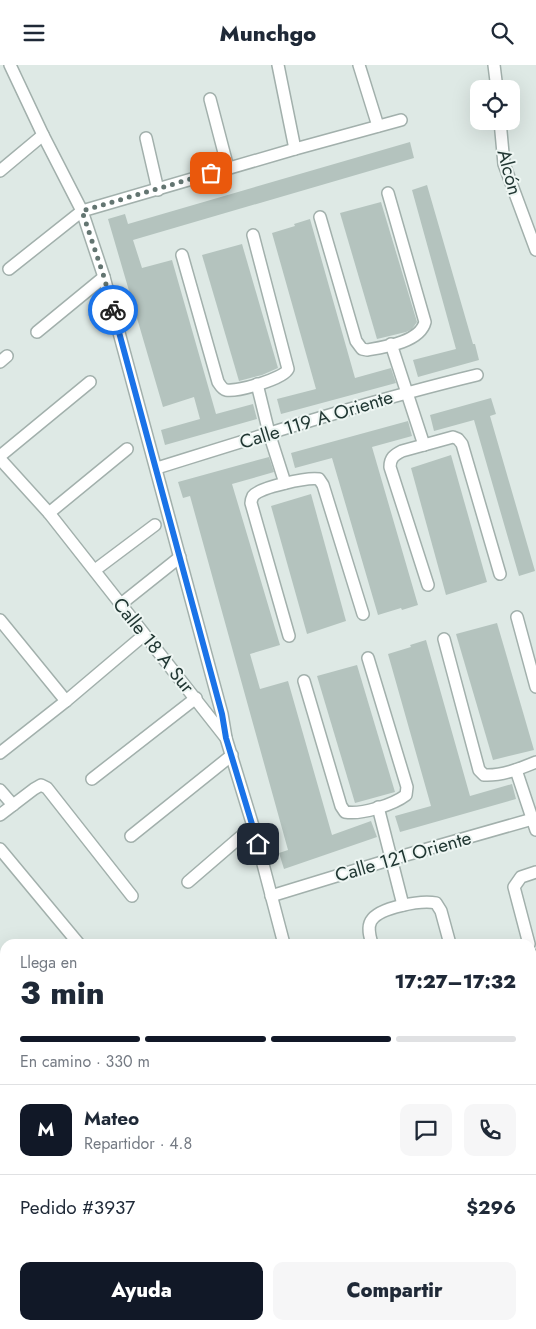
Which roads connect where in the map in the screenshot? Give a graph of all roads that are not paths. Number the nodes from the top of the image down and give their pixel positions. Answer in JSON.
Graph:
{"nodes":[{"id":1,"x":10,"y":65,"type":"edge"},
{"id":2,"x":278,"y":65,"type":"edge"},
{"id":3,"x":359,"y":65,"type":"edge"},
{"id":4,"x":494,"y":65,"type":"edge"},
{"id":5,"x":495,"y":80,"type":"edge"},
{"id":6,"x":210,"y":99,"type":"dead end"},
{"id":7,"x":401,"y":120,"type":"dead end"},
{"id":8,"x":378,"y":126,"type":"junction"},
{"id":9,"x":501,"y":130,"type":"edge"},
{"id":10,"x":43,"y":135,"type":"junction"},
{"id":11,"x":146,"y":138,"type":"dead end"},
{"id":12,"x":296,"y":149,"type":"junction"},
{"id":13,"x":228,"y":168,"type":"junction"},
{"id":14,"x":0,"y":171,"type":"edge"},
{"id":15,"x":158,"y":190,"type":"junction"},
{"id":16,"x":388,"y":193,"type":"dead end"},
{"id":17,"x":82,"y":211,"type":"junction"},
{"id":18,"x":320,"y":217,"type":"dead end"},
{"id":19,"x":252,"y":235,"type":"dead end"},
{"id":20,"x":536,"y":250,"type":"edge"},
{"id":21,"x":182,"y":255,"type":"dead end"},
{"id":22,"x":9,"y":269,"type":"dead end"},
{"id":23,"x":104,"y":277,"type":"junction"},
{"id":24,"x":37,"y":332,"type":"dead end"},
{"id":25,"x":391,"y":344,"type":"junction"},
{"id":26,"x":477,"y":375,"type":"dead end"},
{"id":27,"x":90,"y":382,"type":"dead end"},
{"id":28,"x":257,"y":384,"type":"junction"},
{"id":29,"x":407,"y":392,"type":"junction"},
{"id":30,"x":269,"y":433,"type":"junction"},
{"id":31,"x":424,"y":445,"type":"junction"},
{"id":32,"x":126,"y":449,"type":"dead end"},
{"id":33,"x":0,"y":458,"type":"edge"},
{"id":34,"x":157,"y":468,"type":"junction"},
{"id":35,"x":285,"y":483,"type":"junction"},
{"id":36,"x":49,"y":513,"type":"junction"},
{"id":37,"x":156,"y":525,"type":"dead end"},
{"id":38,"x":180,"y":557,"type":"junction"},
{"id":39,"x":95,"y":571,"type":"junction"},
{"id":40,"x":500,"y":574,"type":"dead end"},
{"id":41,"x":428,"y":585,"type":"dead end"},
{"id":42,"x":120,"y":604,"type":"junction"},
{"id":43,"x":363,"y":614,"type":"dead end"},
{"id":44,"x":517,"y":617,"type":"dead end"},
{"id":45,"x":0,"y":620,"type":"edge"},
{"id":46,"x":144,"y":635,"type":"junction"},
{"id":47,"x":289,"y":636,"type":"dead end"},
{"id":48,"x":444,"y":639,"type":"dead end"},
{"id":49,"x":368,"y":658,"type":"dead end"},
{"id":50,"x":304,"y":681,"type":"dead end"},
{"id":51,"x":536,"y":687,"type":"edge"},
{"id":52,"x":196,"y":698,"type":"junction"},
{"id":53,"x":66,"y":701,"type":"junction"},
{"id":54,"x":226,"y":738,"type":"junction"},
{"id":55,"x":0,"y":753,"type":"edge"},
{"id":56,"x":232,"y":755,"type":"junction"},
{"id":57,"x":536,"y":762,"type":"edge"},
{"id":58,"x":516,"y":770,"type":"junction"},
{"id":59,"x":92,"y":779,"type":"dead end"},
{"id":60,"x":0,"y":790,"type":"edge"},
{"id":61,"x":13,"y":805,"type":"junction"},
{"id":62,"x":378,"y":807,"type":"junction"},
{"id":63,"x":0,"y":815,"type":"edge"},
{"id":64,"x":535,"y":822,"type":"edge"},
{"id":65,"x":253,"y":826,"type":"junction"},
{"id":66,"x":131,"y":836,"type":"dead end"},
{"id":67,"x":0,"y":849,"type":"edge"},
{"id":68,"x":392,"y":859,"type":"junction"},
{"id":69,"x":536,"y":872,"type":"edge"},
{"id":70,"x":188,"y":882,"type":"dead end"},
{"id":71,"x":132,"y":896,"type":"dead end"},
{"id":72,"x":270,"y":896,"type":"junction"},
{"id":73,"x":403,"y":905,"type":"junction"},
{"id":74,"x":74,"y":939,"type":"edge"},
{"id":75,"x":283,"y":939,"type":"edge"},
{"id":76,"x":371,"y":939,"type":"edge"},
{"id":77,"x":449,"y":939,"type":"edge"},
{"id":78,"x":528,"y":939,"type":"edge"}],
"edges":[{"from":1,"to":10,"type":"street"},
{"from":2,"to":12,"type":"street"},
{"from":3,"to":8,"type":"street"},
{"from":4,"to":5,"type":"street"},
{"from":6,"to":13,"type":"street"},
{"from":7,"to":8,"type":"street"},
{"from":8,"to":12,"type":"street"},
{"from":9,"to":20,"type":"street","name":"Alcón"},
{"from":10,"to":14,"type":"street"},
{"from":10,"to":17,"type":"street"},
{"from":11,"to":15,"type":"street"},
{"from":12,"to":13,"type":"street"},
{"from":13,"to":15,"type":"street"},
{"from":15,"to":17,"type":"street"},
{"from":16,"to":25,"type":"street"},
{"from":17,"to":22,"type":"street"},
{"from":17,"to":23,"type":"street"},
{"from":18,"to":25,"type":"street"},
{"from":19,"to":28,"type":"street"},
{"from":21,"to":28,"type":"street"},
{"from":23,"to":24,"type":"street"},
{"from":23,"to":34,"type":"street"},
{"from":25,"to":29,"type":"street"},
{"from":26,"to":29,"type":"street","name":"Calle 119 A Oriente"},
{"from":27,"to":33,"type":"street"},
{"from":28,"to":30,"type":"street"},
{"from":29,"to":30,"type":"street","name":"Calle 119 A Oriente"},
{"from":29,"to":31,"type":"street"},
{"from":30,"to":34,"type":"street","name":"Calle 119 A Oriente"},
{"from":30,"to":35,"type":"street"},
{"from":31,"to":40,"type":"street"},
{"from":31,"to":41,"type":"street"},
{"from":32,"to":36,"type":"street"},
{"from":33,"to":36,"type":"street","name":"Calle 18 A Sur"},
{"from":34,"to":38,"type":"street"},
{"from":35,"to":43,"type":"street"},
{"from":35,"to":47,"type":"street"},
{"from":36,"to":39,"type":"street","name":"Calle 18 A Sur"},
{"from":37,"to":39,"type":"street"},
{"from":38,"to":42,"type":"street"},
{"from":38,"to":54,"type":"street"},
{"from":39,"to":42,"type":"street","name":"Calle 18 A Sur"},
{"from":42,"to":46,"type":"street","name":"Calle 18 A Sur"},
{"from":44,"to":51,"type":"street"},
{"from":45,"to":53,"type":"street"},
{"from":46,"to":52,"type":"street","name":"Calle 18 A Sur"},
{"from":46,"to":53,"type":"street"},
{"from":48,"to":58,"type":"street"},
{"from":49,"to":62,"type":"street"},
{"from":50,"to":62,"type":"street"},
{"from":52,"to":54,"type":"street","name":"Calle 18 A Sur"},
{"from":52,"to":59,"type":"street"},
{"from":53,"to":55,"type":"street"},
{"from":54,"to":56,"type":"street","name":"Calle 18 A Sur"},
{"from":56,"to":65,"type":"street","name":"Calle 18 A Sur"},
{"from":56,"to":66,"type":"street"},
{"from":57,"to":58,"type":"street"},
{"from":58,"to":64,"type":"street"},
{"from":60,"to":61,"type":"street"},
{"from":61,"to":63,"type":"street"},
{"from":61,"to":71,"type":"street"},
{"from":62,"to":68,"type":"street"},
{"from":64,"to":68,"type":"street","name":"Calle 121 Oriente"},
{"from":65,"to":70,"type":"street"},
{"from":65,"to":72,"type":"street","name":"Calle 18 A Sur"},
{"from":67,"to":74,"type":"street"},
{"from":68,"to":72,"type":"street","name":"Calle 121 Oriente"},
{"from":68,"to":73,"type":"street"},
{"from":69,"to":78,"type":"street"},
{"from":72,"to":75,"type":"street","name":"Calle 18 A Sur"},
{"from":73,"to":76,"type":"street"},
{"from":73,"to":77,"type":"street"}]}
